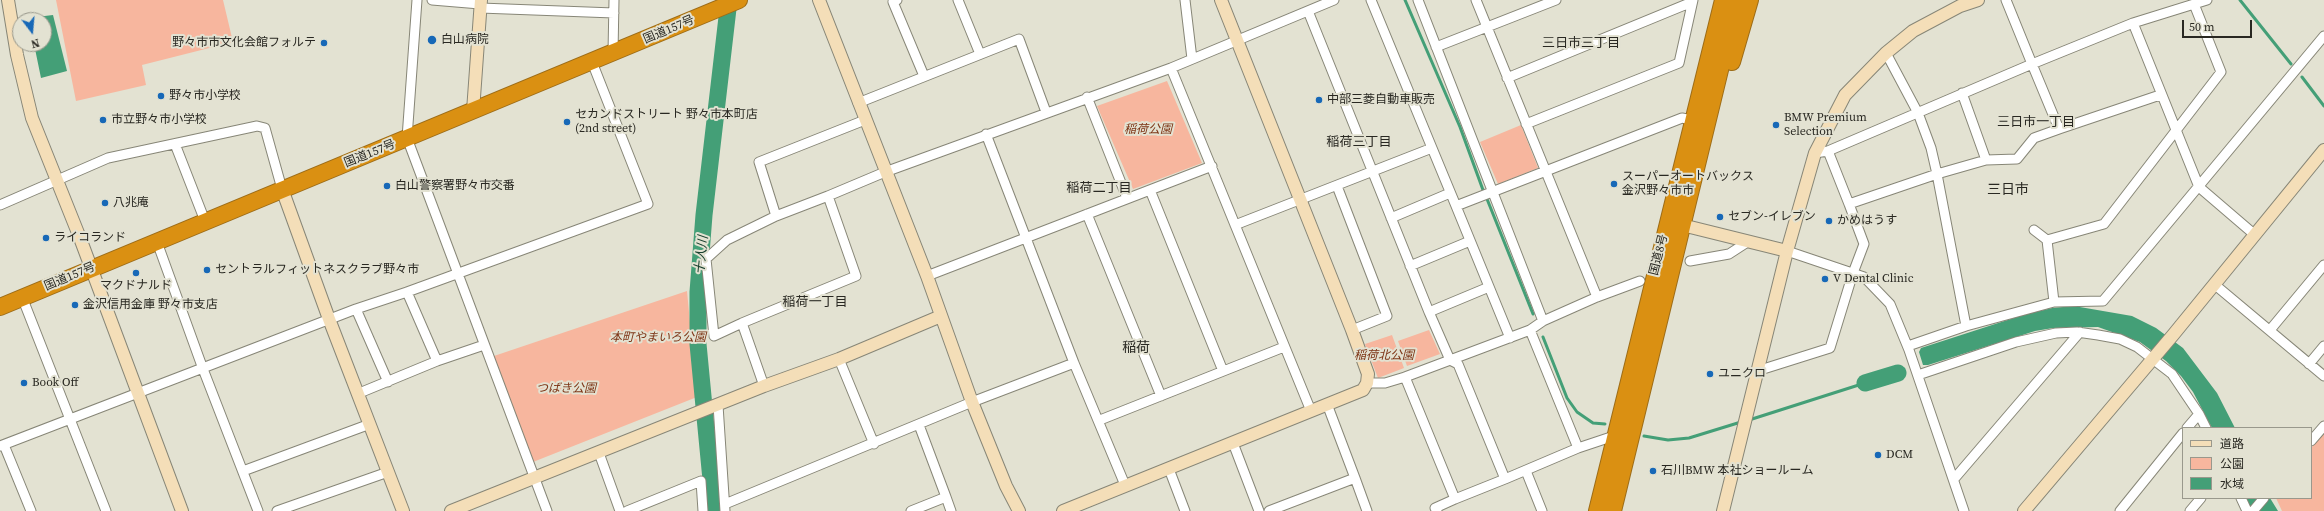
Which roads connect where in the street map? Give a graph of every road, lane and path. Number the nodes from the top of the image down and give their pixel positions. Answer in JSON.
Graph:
{"nodes":[{"id":1,"x":8,"y":0,"type":"edge"},
{"id":2,"x":417,"y":0,"type":"edge"},
{"id":3,"x":432,"y":0,"type":"edge"},
{"id":4,"x":614,"y":0,"type":"edge"},
{"id":5,"x":820,"y":0,"type":"edge"},
{"id":6,"x":897,"y":0,"type":"edge"},
{"id":7,"x":958,"y":0,"type":"edge"},
{"id":8,"x":1185,"y":0,"type":"edge"},
{"id":9,"x":1221,"y":0,"type":"edge"},
{"id":10,"x":1334,"y":0,"type":"edge"},
{"id":11,"x":1371,"y":0,"type":"edge"},
{"id":12,"x":1418,"y":0,"type":"edge"},
{"id":13,"x":1476,"y":0,"type":"edge"},
{"id":14,"x":1556,"y":0,"type":"edge"},
{"id":15,"x":1711,"y":0,"type":"edge"},
{"id":16,"x":1723,"y":0,"type":"edge"},
{"id":17,"x":1737,"y":0,"type":"edge"},
{"id":18,"x":1750,"y":0,"type":"edge"},
{"id":19,"x":1978,"y":0,"type":"edge"},
{"id":20,"x":2006,"y":0,"type":"edge"},
{"id":21,"x":2207,"y":0,"type":"edge"},
{"id":22,"x":1692,"y":1,"type":"edge"},
{"id":23,"x":732,"y":3,"type":"edge"},
{"id":24,"x":480,"y":4,"type":"edge"},
{"id":25,"x":2194,"y":4,"type":"junction"},
{"id":26,"x":1308,"y":11,"type":"junction"},
{"id":27,"x":614,"y":14,"type":"junction"},
{"id":28,"x":2133,"y":23,"type":"junction"},
{"id":29,"x":1487,"y":27,"type":"junction"},
{"id":30,"x":2324,"y":36,"type":"edge"},
{"id":31,"x":1237,"y":41,"type":"junction"},
{"id":32,"x":1436,"y":47,"type":"junction"},
{"id":33,"x":1886,"y":52,"type":"junction"},
{"id":34,"x":613,"y":53,"type":"junction"},
{"id":35,"x":980,"y":54,"type":"junction"},
{"id":36,"x":1192,"y":59,"type":"junction"},
{"id":37,"x":592,"y":62,"type":"junction"},
{"id":38,"x":2032,"y":64,"type":"junction"},
{"id":39,"x":1171,"y":68,"type":"junction"},
{"id":40,"x":924,"y":76,"type":"junction"},
{"id":41,"x":1507,"y":78,"type":"junction"},
{"id":42,"x":1962,"y":93,"type":"junction"},
{"id":43,"x":2160,"y":95,"type":"junction"},
{"id":44,"x":1087,"y":97,"type":"junction"},
{"id":45,"x":858,"y":103,"type":"junction"},
{"id":46,"x":474,"y":111,"type":"junction"},
{"id":47,"x":1046,"y":112,"type":"junction"},
{"id":48,"x":1918,"y":113,"type":"junction"},
{"id":49,"x":1694,"y":116,"type":"junction"},
{"id":50,"x":865,"y":120,"type":"junction"},
{"id":51,"x":1526,"y":124,"type":"junction"},
{"id":52,"x":2059,"y":129,"type":"junction"},
{"id":53,"x":2176,"y":133,"type":"junction"},
{"id":54,"x":986,"y":134,"type":"junction"},
{"id":55,"x":407,"y":138,"type":"junction"},
{"id":56,"x":175,"y":144,"type":"junction"},
{"id":57,"x":1432,"y":148,"type":"junction"},
{"id":58,"x":2324,"y":150,"type":"edge"},
{"id":59,"x":1828,"y":151,"type":"junction"},
{"id":60,"x":1815,"y":153,"type":"junction"},
{"id":61,"x":1986,"y":160,"type":"junction"},
{"id":62,"x":1212,"y":166,"type":"junction"},
{"id":63,"x":1372,"y":171,"type":"junction"},
{"id":64,"x":885,"y":172,"type":"junction"},
{"id":65,"x":1546,"y":172,"type":"junction"},
{"id":66,"x":1937,"y":174,"type":"junction"},
{"id":67,"x":1696,"y":175,"type":"junction"},
{"id":68,"x":57,"y":180,"type":"junction"},
{"id":69,"x":1337,"y":186,"type":"junction"},
{"id":70,"x":2199,"y":187,"type":"junction"},
{"id":71,"x":282,"y":189,"type":"junction"},
{"id":72,"x":1150,"y":190,"type":"junction"},
{"id":73,"x":1450,"y":193,"type":"junction"},
{"id":74,"x":1492,"y":193,"type":"junction"},
{"id":75,"x":828,"y":196,"type":"junction"},
{"id":76,"x":1127,"y":198,"type":"junction"},
{"id":77,"x":1300,"y":200,"type":"junction"},
{"id":78,"x":1849,"y":204,"type":"junction"},
{"id":79,"x":0,"y":205,"type":"edge"},
{"id":80,"x":1456,"y":206,"type":"junction"},
{"id":81,"x":1087,"y":214,"type":"junction"},
{"id":82,"x":776,"y":216,"type":"junction"},
{"id":83,"x":1391,"y":218,"type":"junction"},
{"id":84,"x":205,"y":221,"type":"junction"},
{"id":85,"x":1235,"y":225,"type":"junction"},
{"id":86,"x":1682,"y":225,"type":"junction"},
{"id":87,"x":2034,"y":230,"type":"dead end"},
{"id":88,"x":2255,"y":235,"type":"junction"},
{"id":89,"x":1026,"y":237,"type":"junction"},
{"id":90,"x":2048,"y":240,"type":"junction"},
{"id":91,"x":1470,"y":241,"type":"junction"},
{"id":92,"x":1749,"y":241,"type":"junction"},
{"id":93,"x":157,"y":242,"type":"junction"},
{"id":94,"x":1786,"y":251,"type":"junction"},
{"id":95,"x":1690,"y":261,"type":"dead end"},
{"id":96,"x":2324,"y":265,"type":"edge"},
{"id":97,"x":1410,"y":266,"type":"junction"},
{"id":98,"x":91,"y":268,"type":"junction"},
{"id":99,"x":458,"y":273,"type":"junction"},
{"id":100,"x":1853,"y":273,"type":"junction"},
{"id":101,"x":927,"y":276,"type":"junction"},
{"id":102,"x":1640,"y":281,"type":"dead end"},
{"id":103,"x":2214,"y":284,"type":"junction"},
{"id":104,"x":1489,"y":288,"type":"junction"},
{"id":105,"x":407,"y":292,"type":"junction"},
{"id":106,"x":22,"y":297,"type":"junction"},
{"id":107,"x":1597,"y":297,"type":"junction"},
{"id":108,"x":2054,"y":302,"type":"junction"},
{"id":109,"x":0,"y":307,"type":"edge"},
{"id":110,"x":356,"y":309,"type":"junction"},
{"id":111,"x":1429,"y":312,"type":"junction"},
{"id":112,"x":941,"y":316,"type":"junction"},
{"id":113,"x":329,"y":319,"type":"junction"},
{"id":114,"x":1543,"y":321,"type":"junction"},
{"id":115,"x":742,"y":323,"type":"junction"},
{"id":116,"x":1966,"y":326,"type":"junction"},
{"id":117,"x":1352,"y":330,"type":"junction"},
{"id":118,"x":1530,"y":330,"type":"junction"},
{"id":119,"x":2270,"y":330,"type":"junction"},
{"id":120,"x":2080,"y":332,"type":"junction"},
{"id":121,"x":1510,"y":338,"type":"junction"},
{"id":122,"x":484,"y":345,"type":"junction"},
{"id":123,"x":2324,"y":346,"type":"edge"},
{"id":124,"x":1284,"y":347,"type":"junction"},
{"id":125,"x":1909,"y":348,"type":"junction"},
{"id":126,"x":839,"y":359,"type":"junction"},
{"id":127,"x":1450,"y":360,"type":"junction"},
{"id":128,"x":2152,"y":360,"type":"junction"},
{"id":129,"x":437,"y":361,"type":"junction"},
{"id":130,"x":1074,"y":363,"type":"junction"},
{"id":131,"x":2309,"y":364,"type":"junction"},
{"id":132,"x":203,"y":370,"type":"junction"},
{"id":133,"x":1757,"y":371,"type":"junction"},
{"id":134,"x":1223,"y":372,"type":"junction"},
{"id":135,"x":1917,"y":374,"type":"junction"},
{"id":136,"x":2324,"y":376,"type":"edge"},
{"id":137,"x":1405,"y":377,"type":"junction"},
{"id":138,"x":388,"y":382,"type":"junction"},
{"id":139,"x":1367,"y":383,"type":"junction"},
{"id":140,"x":764,"y":386,"type":"junction"},
{"id":141,"x":138,"y":394,"type":"junction"},
{"id":142,"x":357,"y":394,"type":"junction"},
{"id":143,"x":1161,"y":396,"type":"junction"},
{"id":144,"x":972,"y":402,"type":"junction"},
{"id":145,"x":1327,"y":404,"type":"junction"},
{"id":146,"x":715,"y":406,"type":"junction"},
{"id":147,"x":1311,"y":411,"type":"junction"},
{"id":148,"x":2199,"y":414,"type":"junction"},
{"id":149,"x":70,"y":420,"type":"junction"},
{"id":150,"x":1100,"y":420,"type":"junction"},
{"id":151,"x":370,"y":424,"type":"junction"},
{"id":152,"x":918,"y":425,"type":"junction"},
{"id":153,"x":2324,"y":426,"type":"edge"},
{"id":154,"x":2188,"y":427,"type":"edge"},
{"id":155,"x":2206,"y":427,"type":"edge"},
{"id":156,"x":2182,"y":434,"type":"edge"},
{"id":157,"x":1614,"y":436,"type":"junction"},
{"id":158,"x":2312,"y":440,"type":"edge"},
{"id":159,"x":1233,"y":443,"type":"junction"},
{"id":160,"x":874,"y":444,"type":"junction"},
{"id":161,"x":2,"y":445,"type":"edge"},
{"id":162,"x":1578,"y":448,"type":"junction"},
{"id":163,"x":599,"y":453,"type":"junction"},
{"id":164,"x":1169,"y":469,"type":"junction"},
{"id":165,"x":243,"y":471,"type":"junction"},
{"id":166,"x":388,"y":472,"type":"junction"},
{"id":167,"x":1526,"y":472,"type":"junction"},
{"id":168,"x":534,"y":478,"type":"junction"},
{"id":169,"x":1355,"y":478,"type":"junction"},
{"id":170,"x":1505,"y":479,"type":"junction"},
{"id":171,"x":1954,"y":479,"type":"junction"},
{"id":172,"x":1126,"y":485,"type":"junction"},
{"id":173,"x":946,"y":497,"type":"junction"},
{"id":174,"x":1455,"y":499,"type":"junction"},
{"id":175,"x":2200,"y":499,"type":"edge"},
{"id":176,"x":2241,"y":499,"type":"edge"},
{"id":177,"x":2263,"y":499,"type":"edge"},
{"id":178,"x":725,"y":508,"type":"edge"},
{"id":179,"x":31,"y":511,"type":"edge"},
{"id":180,"x":106,"y":511,"type":"edge"},
{"id":181,"x":182,"y":511,"type":"edge"},
{"id":182,"x":258,"y":511,"type":"edge"},
{"id":183,"x":277,"y":511,"type":"edge"},
{"id":184,"x":403,"y":511,"type":"edge"},
{"id":185,"x":451,"y":511,"type":"edge"},
{"id":186,"x":547,"y":511,"type":"edge"},
{"id":187,"x":620,"y":511,"type":"edge"},
{"id":188,"x":627,"y":511,"type":"edge"},
{"id":189,"x":703,"y":511,"type":"edge"},
{"id":190,"x":911,"y":511,"type":"edge"},
{"id":191,"x":951,"y":511,"type":"edge"},
{"id":192,"x":1019,"y":511,"type":"edge"},
{"id":193,"x":1063,"y":511,"type":"edge"},
{"id":194,"x":1185,"y":511,"type":"edge"},
{"id":195,"x":1259,"y":511,"type":"edge"},
{"id":196,"x":1269,"y":511,"type":"edge"},
{"id":197,"x":1367,"y":511,"type":"edge"},
{"id":198,"x":1437,"y":511,"type":"edge"},
{"id":199,"x":1542,"y":511,"type":"edge"},
{"id":200,"x":1597,"y":511,"type":"edge"},
{"id":201,"x":1613,"y":511,"type":"edge"},
{"id":202,"x":1723,"y":511,"type":"edge"},
{"id":203,"x":1964,"y":511,"type":"edge"},
{"id":204,"x":2024,"y":511,"type":"edge"},
{"id":205,"x":2120,"y":511,"type":"edge"},
{"id":206,"x":2190,"y":511,"type":"edge"},
{"id":207,"x":2247,"y":511,"type":"edge"},
{"id":208,"x":2253,"y":511,"type":"edge"}],
"edges":[{"from":1,"to":68,"type":"street"},
{"from":2,"to":55,"type":"street"},
{"from":3,"to":24,"type":"street"},
{"from":4,"to":27,"type":"street"},
{"from":5,"to":45,"type":"street"},
{"from":6,"to":40,"type":"street"},
{"from":7,"to":35,"type":"street"},
{"from":8,"to":36,"type":"street"},
{"from":9,"to":31,"type":"street"},
{"from":10,"to":26,"type":"street"},
{"from":11,"to":57,"type":"street"},
{"from":12,"to":32,"type":"street"},
{"from":13,"to":29,"type":"street"},
{"from":14,"to":29,"type":"street"},
{"from":15,"to":49,"type":"highway"},
{"from":16,"to":49,"type":"highway","name":"国道8号"},
{"from":17,"to":67,"type":"highway","name":"国道8号"},
{"from":18,"to":67,"type":"highway"},
{"from":19,"to":33,"type":"street"},
{"from":20,"to":38,"type":"street"},
{"from":21,"to":25,"type":"street"},
{"from":22,"to":41,"type":"street"},
{"from":22,"to":51,"type":"street"},
{"from":23,"to":34,"type":"highway","name":"国道157号"},
{"from":24,"to":27,"type":"street"},
{"from":24,"to":46,"type":"street"},
{"from":25,"to":28,"type":"street"},
{"from":25,"to":53,"type":"street"},
{"from":26,"to":31,"type":"street"},
{"from":26,"to":63,"type":"street"},
{"from":27,"to":34,"type":"street"},
{"from":28,"to":38,"type":"street"},
{"from":28,"to":43,"type":"street"},
{"from":29,"to":32,"type":"street"},
{"from":29,"to":41,"type":"street"},
{"from":30,"to":70,"type":"street"},
{"from":31,"to":36,"type":"street"},
{"from":31,"to":77,"type":"street"},
{"from":32,"to":74,"type":"street"},
{"from":33,"to":48,"type":"street"},
{"from":33,"to":60,"type":"street"},
{"from":34,"to":37,"type":"highway","name":"国道157号"},
{"from":35,"to":40,"type":"street"},
{"from":35,"to":47,"type":"street"},
{"from":36,"to":39,"type":"street"},
{"from":37,"to":46,"type":"highway","name":"国道157号"},
{"from":37,"to":99,"type":"street"},
{"from":38,"to":42,"type":"street"},
{"from":38,"to":52,"type":"street"},
{"from":39,"to":44,"type":"street"},
{"from":39,"to":62,"type":"street"},
{"from":40,"to":45,"type":"street"},
{"from":41,"to":51,"type":"street"},
{"from":42,"to":48,"type":"street"},
{"from":42,"to":61,"type":"street"},
{"from":43,"to":52,"type":"street"},
{"from":43,"to":53,"type":"street"},
{"from":44,"to":47,"type":"street"},
{"from":44,"to":76,"type":"street"},
{"from":45,"to":50,"type":"street"},
{"from":46,"to":55,"type":"highway","name":"国道157号"},
{"from":47,"to":54,"type":"street"},
{"from":48,"to":59,"type":"street"},
{"from":48,"to":66,"type":"street"},
{"from":49,"to":65,"type":"street"},
{"from":49,"to":157,"type":"highway","name":"国道8号"},
{"from":50,"to":64,"type":"street"},
{"from":50,"to":82,"type":"street"},
{"from":51,"to":65,"type":"street"},
{"from":52,"to":61,"type":"street"},
{"from":53,"to":70,"type":"street"},
{"from":53,"to":90,"type":"street"},
{"from":54,"to":64,"type":"street"},
{"from":54,"to":89,"type":"street"},
{"from":55,"to":71,"type":"highway","name":"国道157号"},
{"from":55,"to":99,"type":"street"},
{"from":56,"to":68,"type":"street"},
{"from":56,"to":71,"type":"street"},
{"from":56,"to":84,"type":"street"},
{"from":57,"to":63,"type":"street"},
{"from":57,"to":73,"type":"street"},
{"from":58,"to":88,"type":"street"},
{"from":59,"to":60,"type":"street"},
{"from":59,"to":78,"type":"street"},
{"from":60,"to":94,"type":"street"},
{"from":61,"to":66,"type":"street"},
{"from":62,"to":72,"type":"street"},
{"from":62,"to":85,"type":"street"},
{"from":63,"to":69,"type":"street"},
{"from":63,"to":83,"type":"street"},
{"from":64,"to":75,"type":"street"},
{"from":64,"to":101,"type":"street"},
{"from":65,"to":74,"type":"street"},
{"from":65,"to":107,"type":"street"},
{"from":66,"to":78,"type":"street"},
{"from":66,"to":116,"type":"street"},
{"from":67,"to":86,"type":"highway","name":"国道8号"},
{"from":68,"to":79,"type":"street"},
{"from":68,"to":98,"type":"street"},
{"from":69,"to":77,"type":"street"},
{"from":69,"to":117,"type":"street"},
{"from":70,"to":88,"type":"street"},
{"from":70,"to":108,"type":"street"},
{"from":71,"to":84,"type":"highway","name":"国道157号"},
{"from":71,"to":113,"type":"street"},
{"from":72,"to":76,"type":"street"},
{"from":72,"to":134,"type":"street"},
{"from":73,"to":80,"type":"street"},
{"from":73,"to":83,"type":"street"},
{"from":74,"to":80,"type":"street"},
{"from":74,"to":114,"type":"street"},
{"from":75,"to":82,"type":"street"},
{"from":75,"to":115,"type":"street"},
{"from":76,"to":81,"type":"street"},
{"from":77,"to":85,"type":"street"},
{"from":77,"to":117,"type":"street"},
{"from":78,"to":100,"type":"street"},
{"from":80,"to":91,"type":"street"},
{"from":81,"to":89,"type":"street"},
{"from":81,"to":143,"type":"street"},
{"from":82,"to":115,"type":"street"},
{"from":83,"to":97,"type":"street"},
{"from":84,"to":93,"type":"highway","name":"国道157号"},
{"from":85,"to":124,"type":"street"},
{"from":86,"to":92,"type":"street"},
{"from":86,"to":201,"type":"highway","name":"国道8号"},
{"from":87,"to":90,"type":"street"},
{"from":88,"to":103,"type":"street"},
{"from":89,"to":101,"type":"street"},
{"from":89,"to":130,"type":"street"},
{"from":90,"to":108,"type":"street"},
{"from":91,"to":97,"type":"street"},
{"from":91,"to":104,"type":"street"},
{"from":92,"to":94,"type":"street"},
{"from":92,"to":95,"type":"street"},
{"from":93,"to":98,"type":"highway","name":"国道157号"},
{"from":93,"to":132,"type":"street"},
{"from":94,"to":100,"type":"street"},
{"from":94,"to":133,"type":"street"},
{"from":96,"to":119,"type":"street"},
{"from":97,"to":111,"type":"street"},
{"from":98,"to":106,"type":"highway","name":"国道157号"},
{"from":98,"to":141,"type":"street"},
{"from":99,"to":105,"type":"street"},
{"from":99,"to":122,"type":"street"},
{"from":100,"to":125,"type":"street"},
{"from":100,"to":133,"type":"street"},
{"from":101,"to":112,"type":"street"},
{"from":102,"to":107,"type":"street"},
{"from":103,"to":119,"type":"street"},
{"from":103,"to":128,"type":"street"},
{"from":104,"to":111,"type":"street"},
{"from":104,"to":121,"type":"street"},
{"from":105,"to":110,"type":"street"},
{"from":105,"to":129,"type":"street"},
{"from":106,"to":109,"type":"highway","name":"国道157号"},
{"from":106,"to":149,"type":"street"},
{"from":107,"to":114,"type":"street"},
{"from":108,"to":116,"type":"street"},
{"from":110,"to":113,"type":"street"},
{"from":110,"to":138,"type":"street"},
{"from":111,"to":127,"type":"street"},
{"from":112,"to":126,"type":"street"},
{"from":112,"to":144,"type":"street"},
{"from":113,"to":132,"type":"street"},
{"from":113,"to":142,"type":"street"},
{"from":114,"to":118,"type":"street"},
{"from":115,"to":140,"type":"street"},
{"from":116,"to":125,"type":"street"},
{"from":117,"to":139,"type":"street"},
{"from":118,"to":121,"type":"street"},
{"from":118,"to":162,"type":"street"},
{"from":119,"to":131,"type":"street"},
{"from":120,"to":128,"type":"street"},
{"from":120,"to":135,"type":"street"},
{"from":120,"to":171,"type":"street"},
{"from":121,"to":127,"type":"street"},
{"from":122,"to":129,"type":"street"},
{"from":122,"to":168,"type":"street"},
{"from":123,"to":131,"type":"street"},
{"from":124,"to":134,"type":"street"},
{"from":124,"to":147,"type":"street"},
{"from":125,"to":135,"type":"street"},
{"from":126,"to":140,"type":"street"},
{"from":126,"to":160,"type":"street"},
{"from":127,"to":137,"type":"street"},
{"from":127,"to":170,"type":"street"},
{"from":128,"to":148,"type":"street"},
{"from":128,"to":204,"type":"street"},
{"from":129,"to":138,"type":"street"},
{"from":130,"to":144,"type":"street"},
{"from":130,"to":150,"type":"street"},
{"from":131,"to":136,"type":"street"},
{"from":132,"to":141,"type":"street"},
{"from":132,"to":165,"type":"street"},
{"from":133,"to":202,"type":"street"},
{"from":134,"to":143,"type":"street"},
{"from":135,"to":171,"type":"street"},
{"from":137,"to":139,"type":"street"},
{"from":137,"to":174,"type":"street"},
{"from":138,"to":142,"type":"street"},
{"from":139,"to":145,"type":"street"},
{"from":140,"to":146,"type":"street"},
{"from":141,"to":149,"type":"street"},
{"from":141,"to":181,"type":"street"},
{"from":142,"to":151,"type":"street"},
{"from":143,"to":150,"type":"street"},
{"from":144,"to":152,"type":"street"},
{"from":144,"to":192,"type":"street"},
{"from":145,"to":147,"type":"street"},
{"from":145,"to":169,"type":"street"},
{"from":146,"to":163,"type":"street"},
{"from":146,"to":178,"type":"street"},
{"from":147,"to":159,"type":"street"},
{"from":148,"to":154,"type":"street"},
{"from":148,"to":155,"type":"street"},
{"from":149,"to":161,"type":"street"},
{"from":149,"to":180,"type":"street"},
{"from":150,"to":172,"type":"street"},
{"from":151,"to":165,"type":"street"},
{"from":151,"to":166,"type":"street"},
{"from":152,"to":160,"type":"street"},
{"from":152,"to":173,"type":"street"},
{"from":153,"to":158,"type":"street"},
{"from":156,"to":205,"type":"street"},
{"from":157,"to":162,"type":"street"},
{"from":157,"to":200,"type":"highway","name":"国道8号"},
{"from":159,"to":164,"type":"street"},
{"from":159,"to":195,"type":"street"},
{"from":160,"to":178,"type":"street"},
{"from":161,"to":179,"type":"street"},
{"from":162,"to":167,"type":"street"},
{"from":163,"to":168,"type":"street"},
{"from":163,"to":187,"type":"street"},
{"from":164,"to":172,"type":"street"},
{"from":164,"to":194,"type":"street"},
{"from":165,"to":182,"type":"street"},
{"from":166,"to":183,"type":"street"},
{"from":166,"to":184,"type":"street"},
{"from":167,"to":170,"type":"street"},
{"from":167,"to":199,"type":"street"},
{"from":168,"to":185,"type":"street"},
{"from":168,"to":186,"type":"street"},
{"from":169,"to":196,"type":"street"},
{"from":169,"to":197,"type":"street"},
{"from":170,"to":174,"type":"street"},
{"from":171,"to":203,"type":"street"},
{"from":172,"to":193,"type":"street"},
{"from":173,"to":190,"type":"street"},
{"from":173,"to":191,"type":"street"},
{"from":174,"to":198,"type":"street"},
{"from":175,"to":206,"type":"street"},
{"from":176,"to":207,"type":"street"},
{"from":177,"to":208,"type":"street"},
{"from":188,"to":189,"type":"street"}]}
